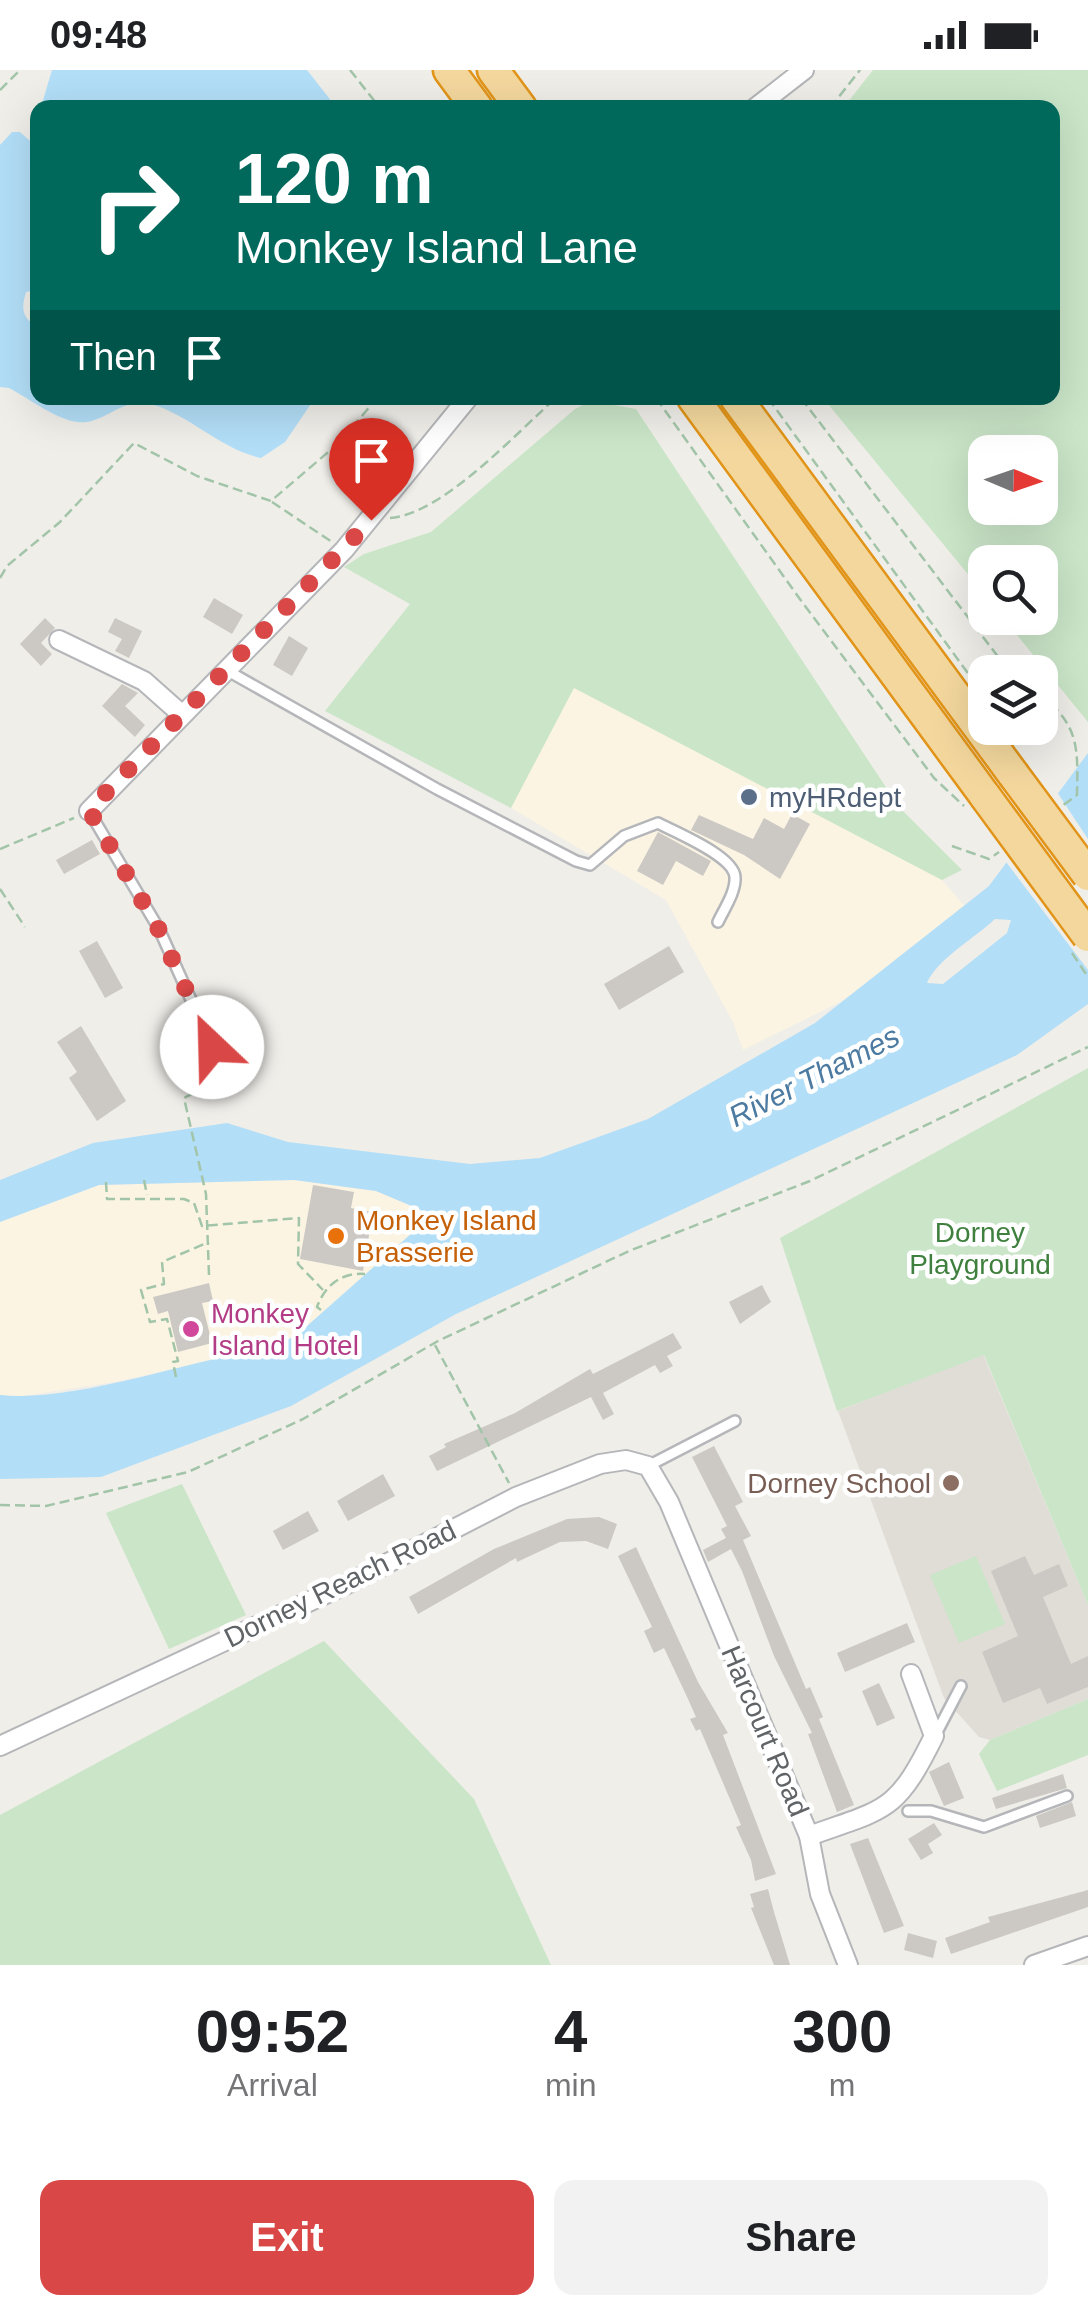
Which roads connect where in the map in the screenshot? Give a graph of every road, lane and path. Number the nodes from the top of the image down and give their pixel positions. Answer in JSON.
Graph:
{"nodes":[{"id":1,"x":20,"y":70,"type":"edge"},
{"id":2,"x":350,"y":70,"type":"edge"},
{"id":3,"x":450,"y":70,"type":"edge"},
{"id":4,"x":493,"y":70,"type":"edge"},
{"id":5,"x":804,"y":70,"type":"edge"},
{"id":6,"x":860,"y":70,"type":"edge"},
{"id":7,"x":0,"y":90,"type":"edge"},
{"id":8,"x":374,"y":100,"type":"edge"},
{"id":9,"x":471,"y":100,"type":"edge"},
{"id":10,"x":515,"y":100,"type":"edge"},
{"id":11,"x":765,"y":100,"type":"edge"},
{"id":12,"x":836,"y":100,"type":"edge"},
{"id":13,"x":371,"y":405,"type":"edge"},
{"id":14,"x":462,"y":405,"type":"edge"},
{"id":15,"x":548,"y":405,"type":"edge"},
{"id":16,"x":661,"y":405,"type":"edge"},
{"id":17,"x":698,"y":405,"type":"edge"},
{"id":18,"x":741,"y":405,"type":"edge"},
{"id":19,"x":773,"y":405,"type":"edge"},
{"id":20,"x":807,"y":405,"type":"edge"},
{"id":21,"x":271,"y":501,"type":"junction"},
{"id":22,"x":371,"y":520,"type":"junction"},
{"id":23,"x":344,"y":550,"type":"junction"},
{"id":24,"x":0,"y":578,"type":"edge"},
{"id":25,"x":59,"y":640,"type":"dead end"},
{"id":26,"x":996,"y":655,"type":"edge"},
{"id":27,"x":228,"y":671,"type":"junction"},
{"id":28,"x":968,"y":673,"type":"edge"},
{"id":29,"x":180,"y":713,"type":"junction"},
{"id":30,"x":978,"y":802,"type":"junction"},
{"id":31,"x":89,"y":810,"type":"junction"},
{"id":32,"x":0,"y":848,"type":"edge"},
{"id":33,"x":1088,"y":875,"type":"edge"},
{"id":34,"x":0,"y":889,"type":"edge"},
{"id":35,"x":718,"y":922,"type":"dead end"},
{"id":36,"x":25,"y":927,"type":"dead end"},
{"id":37,"x":1088,"y":936,"type":"edge"},
{"id":38,"x":1088,"y":1048,"type":"edge"},
{"id":39,"x":226,"y":1076,"type":"joint"},
{"id":40,"x":144,"y":1180,"type":"dead end"},
{"id":41,"x":106,"y":1182,"type":"dead end"},
{"id":42,"x":147,"y":1196,"type":"junction"},
{"id":43,"x":209,"y":1225,"type":"junction"},
{"id":44,"x":209,"y":1242,"type":"junction"},
{"id":45,"x":366,"y":1274,"type":"dead end"},
{"id":46,"x":209,"y":1275,"type":"dead end"},
{"id":47,"x":324,"y":1290,"type":"junction"},
{"id":48,"x":321,"y":1310,"type":"dead end"},
{"id":49,"x":434,"y":1343,"type":"junction"},
{"id":50,"x":176,"y":1377,"type":"dead end"},
{"id":51,"x":735,"y":1421,"type":"dead end"},
{"id":52,"x":648,"y":1466,"type":"junction"},
{"id":53,"x":516,"y":1497,"type":"junction"},
{"id":54,"x":0,"y":1505,"type":"edge"},
{"id":55,"x":911,"y":1674,"type":"dead end"},
{"id":56,"x":961,"y":1686,"type":"dead end"},
{"id":57,"x":934,"y":1736,"type":"junction"},
{"id":58,"x":0,"y":1746,"type":"edge"},
{"id":59,"x":1067,"y":1796,"type":"dead end"},
{"id":60,"x":903,"y":1805,"type":"junction"},
{"id":61,"x":810,"y":1836,"type":"junction"},
{"id":62,"x":1088,"y":1946,"type":"edge"},
{"id":63,"x":848,"y":1965,"type":"edge"},
{"id":64,"x":1034,"y":1965,"type":"edge"}],
"edges":[{"from":1,"to":7,"type":"path"},
{"from":2,"to":8,"type":"path"},
{"from":3,"to":9,"type":"highway"},
{"from":4,"to":10,"type":"highway"},
{"from":5,"to":11,"type":"street"},
{"from":6,"to":12,"type":"path"},
{"from":13,"to":21,"type":"path"},
{"from":14,"to":22,"type":"street"},
{"from":15,"to":22,"type":"path"},
{"from":16,"to":30,"type":"path"},
{"from":17,"to":30,"type":"highway"},
{"from":18,"to":33,"type":"highway","bridge":true},
{"from":19,"to":28,"type":"path"},
{"from":20,"to":26,"type":"path"},
{"from":21,"to":23,"type":"path"},
{"from":21,"to":24,"type":"path"},
{"from":22,"to":23,"type":"street"},
{"from":23,"to":27,"type":"street"},
{"from":25,"to":29,"type":"street"},
{"from":27,"to":29,"type":"street"},
{"from":27,"to":35,"type":"lane"},
{"from":29,"to":31,"type":"street"},
{"from":30,"to":37,"type":"highway","bridge":true},
{"from":31,"to":32,"type":"path"},
{"from":31,"to":39,"type":"lane"},
{"from":34,"to":36,"type":"path"},
{"from":38,"to":49,"type":"path"},
{"from":39,"to":43,"type":"path"},
{"from":40,"to":42,"type":"path"},
{"from":41,"to":42,"type":"path"},
{"from":42,"to":43,"type":"path"},
{"from":43,"to":44,"type":"path"},
{"from":43,"to":47,"type":"path"},
{"from":44,"to":46,"type":"path"},
{"from":44,"to":50,"type":"path"},
{"from":45,"to":47,"type":"path"},
{"from":47,"to":48,"type":"path"},
{"from":49,"to":53,"type":"path"},
{"from":49,"to":54,"type":"path"},
{"from":51,"to":52,"type":"lane"},
{"from":52,"to":53,"type":"street","name":"Dorney Reach Road"},
{"from":52,"to":61,"type":"street","name":"Harcourt Road"},
{"from":53,"to":58,"type":"street","name":"Dorney Reach Road"},
{"from":55,"to":57,"type":"street"},
{"from":56,"to":57,"type":"lane"},
{"from":57,"to":60,"type":"street"},
{"from":59,"to":60,"type":"lane"},
{"from":60,"to":61,"type":"street"},
{"from":61,"to":63,"type":"street","name":"Harcourt Road"},
{"from":62,"to":64,"type":"street"}]}
